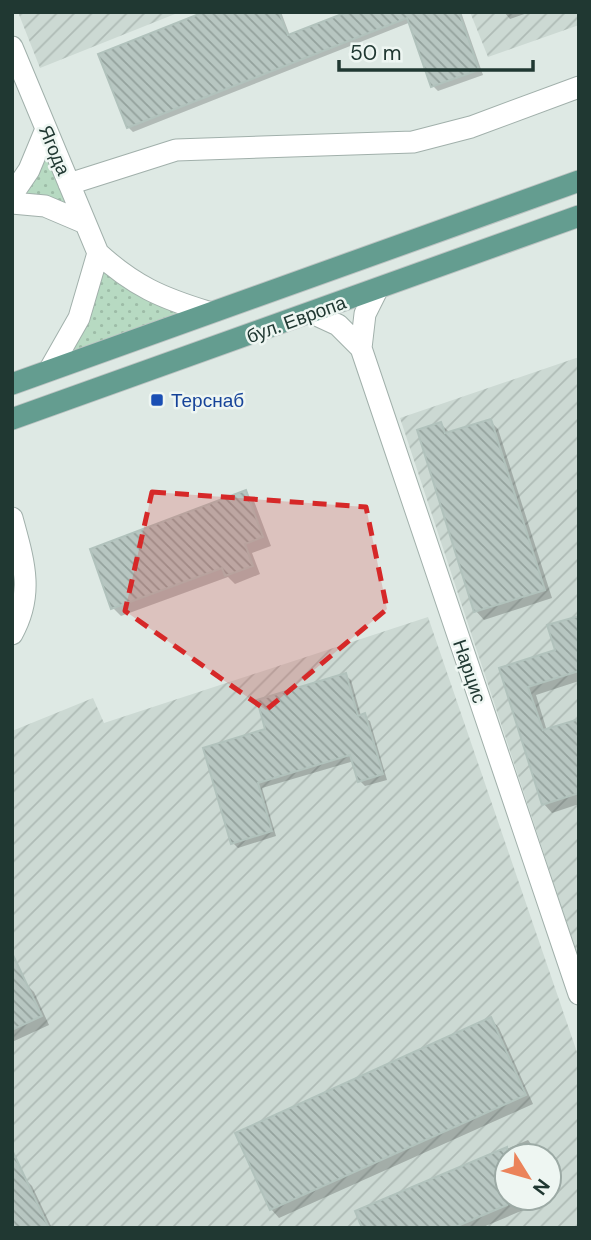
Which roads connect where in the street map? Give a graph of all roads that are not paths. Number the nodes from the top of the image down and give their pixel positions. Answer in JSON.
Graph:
{"nodes":[{"id":1,"x":12,"y":47,"type":"edge"},
{"id":2,"x":579,"y":87,"type":"edge"},
{"id":3,"x":46,"y":129,"type":"junction"},
{"id":4,"x":579,"y":180,"type":"edge"},
{"id":5,"x":69,"y":184,"type":"junction"},
{"id":6,"x":12,"y":195,"type":"edge"},
{"id":7,"x":12,"y":203,"type":"edge"},
{"id":8,"x":579,"y":216,"type":"edge"},
{"id":9,"x":85,"y":223,"type":"junction"},
{"id":10,"x":98,"y":253,"type":"junction"},
{"id":11,"x":377,"y":290,"type":"junction"},
{"id":12,"x":208,"y":312,"type":"junction"},
{"id":13,"x":312,"y":313,"type":"junction"},
{"id":14,"x":361,"y":348,"type":"junction"},
{"id":15,"x":50,"y":369,"type":"junction"},
{"id":16,"x":12,"y":384,"type":"edge"},
{"id":17,"x":12,"y":419,"type":"edge"},
{"id":18,"x":12,"y":518,"type":"edge"},
{"id":19,"x":12,"y":634,"type":"edge"},
{"id":20,"x":579,"y":995,"type":"edge"}],
"edges":[{"from":1,"to":3,"type":"street","name":"Ягода"},
{"from":2,"to":5,"type":"street"},
{"from":3,"to":5,"type":"street","name":"Ягода"},
{"from":3,"to":6,"type":"street"},
{"from":4,"to":12,"type":"main road","name":"бул. Европа"},
{"from":5,"to":9,"type":"street","name":"Ягода"},
{"from":7,"to":9,"type":"street"},
{"from":8,"to":11,"type":"main road","name":"бул. Европа"},
{"from":9,"to":10,"type":"street","name":"Ягода"},
{"from":10,"to":12,"type":"street"},
{"from":10,"to":15,"type":"street"},
{"from":11,"to":13,"type":"main road","name":"бул. Европа"},
{"from":11,"to":14,"type":"street"},
{"from":12,"to":15,"type":"main road","name":"бул. Европа"},
{"from":13,"to":14,"type":"street"},
{"from":13,"to":17,"type":"main road","name":"бул. Европа"},
{"from":14,"to":20,"type":"street","name":"Нарцис"},
{"from":15,"to":16,"type":"main road","name":"бул. Европа"},
{"from":18,"to":19,"type":"street"}]}
